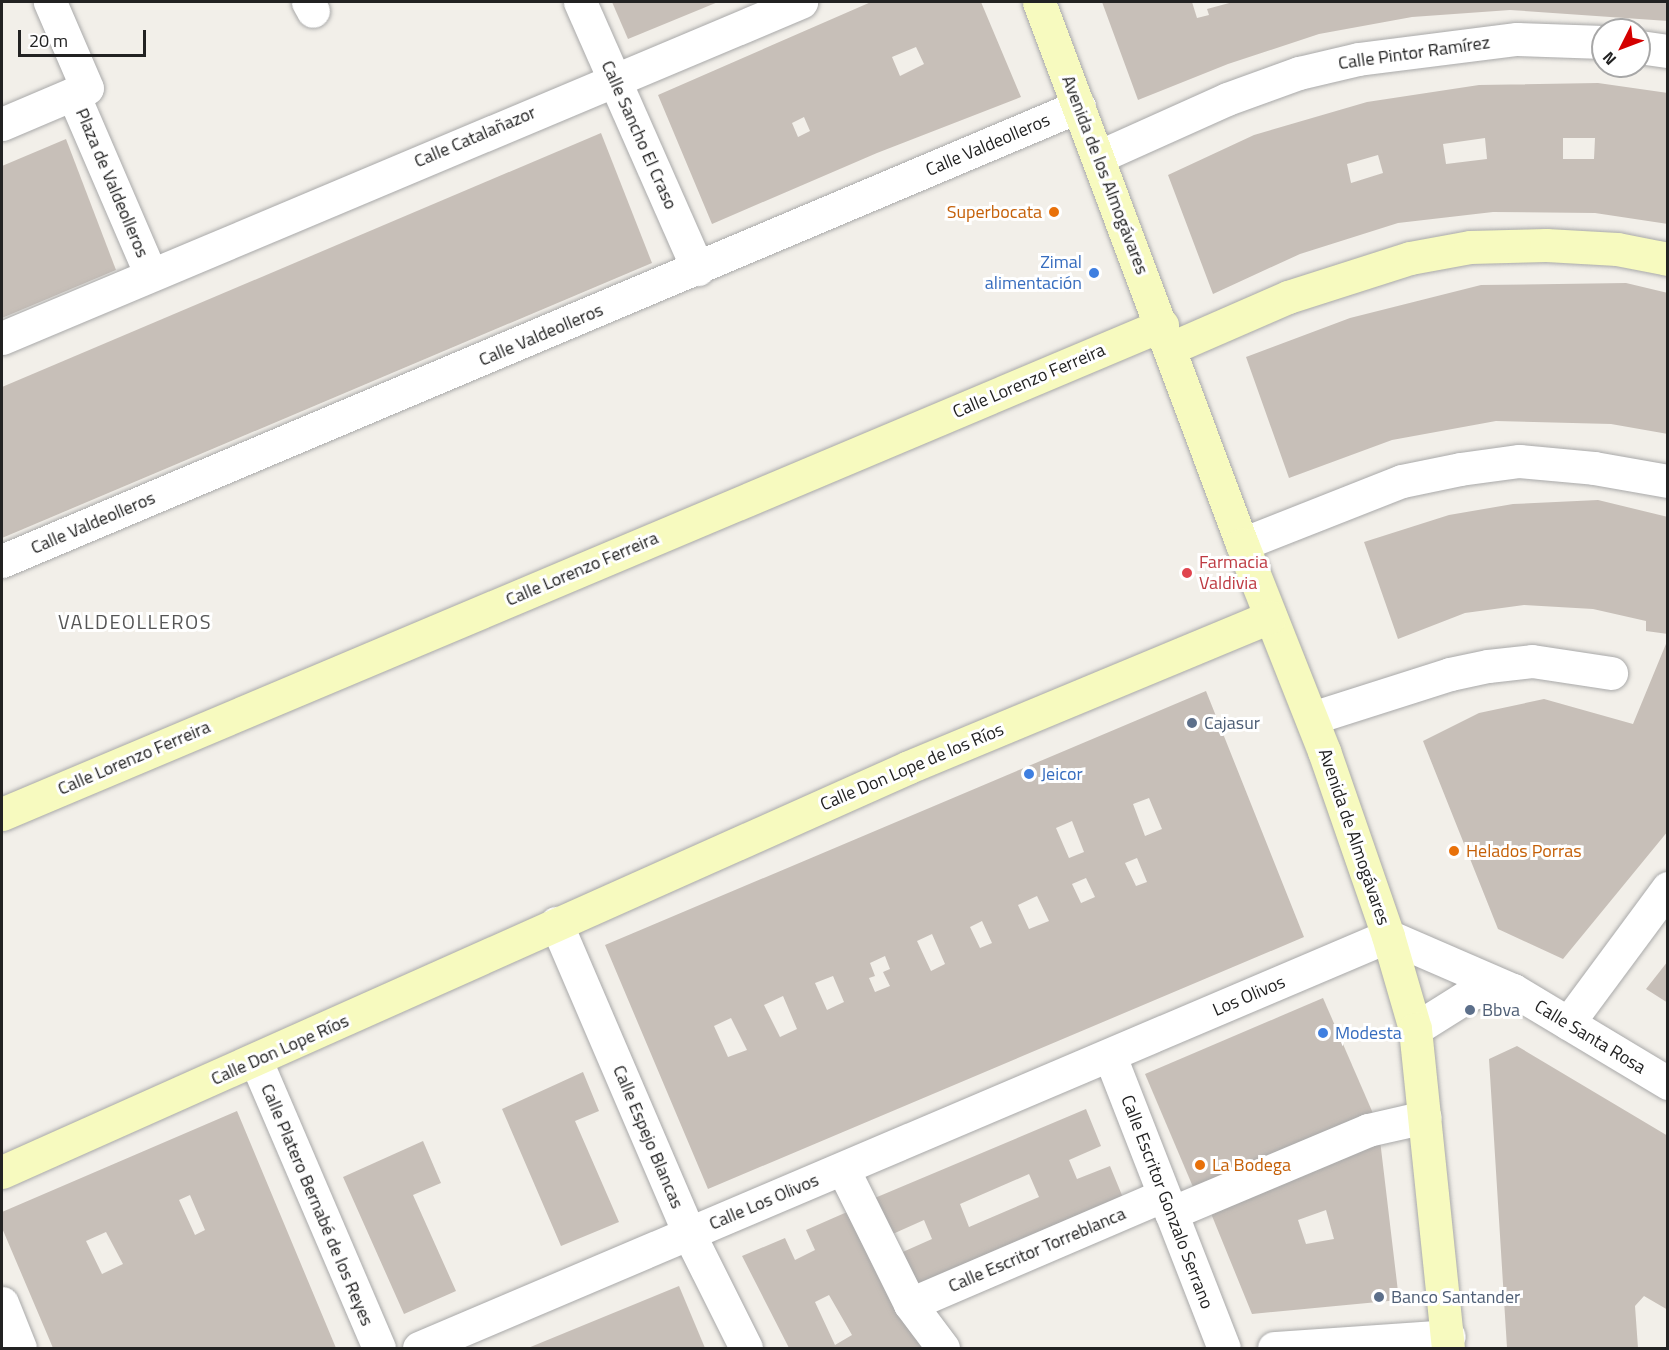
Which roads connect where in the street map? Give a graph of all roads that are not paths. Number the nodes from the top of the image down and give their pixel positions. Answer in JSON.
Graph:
{"nodes":[{"id":1,"x":37,"y":2,"type":"edge"},
{"id":2,"x":50,"y":2,"type":"edge"},
{"id":3,"x":580,"y":2,"type":"edge"},
{"id":4,"x":801,"y":2,"type":"edge"},
{"id":5,"x":1039,"y":2,"type":"edge"},
{"id":6,"x":1591,"y":42,"type":"edge"},
{"id":7,"x":1651,"y":49,"type":"edge"},
{"id":8,"x":1668,"y":51,"type":"edge"},
{"id":9,"x":613,"y":79,"type":"junction"},
{"id":10,"x":73,"y":94,"type":"junction"},
{"id":11,"x":1079,"y":106,"type":"junction"},
{"id":12,"x":2,"y":107,"type":"edge"},
{"id":13,"x":2,"y":124,"type":"edge"},
{"id":14,"x":1098,"y":157,"type":"junction"},
{"id":15,"x":1668,"y":259,"type":"edge"},
{"id":16,"x":698,"y":269,"type":"junction"},
{"id":17,"x":150,"y":273,"type":"junction"},
{"id":18,"x":1166,"y":336,"type":"junction"},
{"id":19,"x":2,"y":338,"type":"edge"},
{"id":20,"x":1668,"y":481,"type":"edge"},
{"id":21,"x":1242,"y":544,"type":"junction"},
{"id":22,"x":2,"y":561,"type":"edge"},
{"id":23,"x":1270,"y":617,"type":"junction"},
{"id":24,"x":1611,"y":673,"type":"dead end"},
{"id":25,"x":1312,"y":718,"type":"junction"},
{"id":26,"x":2,"y":814,"type":"edge"},
{"id":27,"x":1668,"y":888,"type":"edge"},
{"id":28,"x":556,"y":924,"type":"junction"},
{"id":29,"x":1388,"y":936,"type":"junction"},
{"id":30,"x":1513,"y":990,"type":"junction"},
{"id":31,"x":1568,"y":1023,"type":"junction"},
{"id":32,"x":1414,"y":1029,"type":"junction"},
{"id":33,"x":1110,"y":1056,"type":"junction"},
{"id":34,"x":256,"y":1061,"type":"junction"},
{"id":35,"x":1668,"y":1083,"type":"edge"},
{"id":36,"x":1425,"y":1118,"type":"junction"},
{"id":37,"x":843,"y":1169,"type":"junction"},
{"id":38,"x":2,"y":1172,"type":"edge"},
{"id":39,"x":1168,"y":1204,"type":"junction"},
{"id":40,"x":689,"y":1234,"type":"junction"},
{"id":41,"x":2,"y":1303,"type":"edge"},
{"id":42,"x":910,"y":1304,"type":"junction"},
{"id":43,"x":1448,"y":1342,"type":"edge"},
{"id":44,"x":20,"y":1348,"type":"edge"},
{"id":45,"x":379,"y":1348,"type":"edge"},
{"id":46,"x":419,"y":1348,"type":"edge"},
{"id":47,"x":746,"y":1348,"type":"edge"},
{"id":48,"x":943,"y":1348,"type":"edge"},
{"id":49,"x":1224,"y":1348,"type":"edge"},
{"id":50,"x":1274,"y":1348,"type":"edge"}],
"edges":[{"from":1,"to":12,"type":"street"},
{"from":2,"to":10,"type":"street","name":"Plaza de Valdeolleros"},
{"from":3,"to":9,"type":"street","name":"Calle Sancho El Craso"},
{"from":4,"to":9,"type":"street","name":"Calle Catalañazor"},
{"from":5,"to":11,"type":"street","name":"Avenida de los Almogávares"},
{"from":6,"to":14,"type":"street","name":"Calle Pintor Ramírez"},
{"from":7,"to":8,"type":"street"},
{"from":9,"to":16,"type":"street","name":"Calle Sancho El Craso"},
{"from":9,"to":17,"type":"street","name":"Calle Catalañazor"},
{"from":10,"to":13,"type":"street","name":"Plaza de Valdeolleros"},
{"from":10,"to":17,"type":"street","name":"Plaza de Valdeolleros"},
{"from":11,"to":14,"type":"street","name":"Avenida de los Almogávares"},
{"from":11,"to":16,"type":"street","name":"Calle Valdeolleros"},
{"from":14,"to":18,"type":"street","name":"Avenida de los Almogávares"},
{"from":15,"to":18,"type":"street","name":"Calle Lorenzo Ferreira"},
{"from":16,"to":22,"type":"street","name":"Calle Valdeolleros"},
{"from":17,"to":19,"type":"street","name":"Calle Catalañazor"},
{"from":18,"to":21,"type":"street","name":"Avenida de Almogávares"},
{"from":18,"to":26,"type":"street","name":"Calle Lorenzo Ferreira"},
{"from":20,"to":21,"type":"street"},
{"from":21,"to":23,"type":"street","name":"Avenida de Almogávares"},
{"from":23,"to":25,"type":"street","name":"Avenida de Almogávares"},
{"from":23,"to":28,"type":"street","name":"Calle Don Lope de los Ríos"},
{"from":24,"to":25,"type":"street"},
{"from":25,"to":29,"type":"street","name":"Avenida de Almogávares"},
{"from":27,"to":31,"type":"street"},
{"from":28,"to":34,"type":"street","name":"Calle Don Lope Ríos"},
{"from":28,"to":40,"type":"street","name":"Calle Espejo Blancas"},
{"from":29,"to":30,"type":"street","name":"Calle Santa Rosa"},
{"from":29,"to":32,"type":"street","name":"Avenida de Almogávares"},
{"from":29,"to":33,"type":"street","name":"Los Olivos"},
{"from":30,"to":31,"type":"street","name":"Calle Santa Rosa"},
{"from":30,"to":32,"type":"street","name":"Calle Santa Rosa"},
{"from":31,"to":35,"type":"street","name":"Calle Santa Rosa"},
{"from":32,"to":36,"type":"street","name":"Avenida de Almogávares"},
{"from":33,"to":37,"type":"street","name":"Calle Los Olivos"},
{"from":33,"to":39,"type":"street","name":"Calle Escritor Gonzalo Serrano"},
{"from":34,"to":38,"type":"street","name":"Calle Don Lope Ríos"},
{"from":34,"to":45,"type":"street","name":"Calle Platero Bernabé de los Reyes"},
{"from":36,"to":39,"type":"street","name":"Calle Escritor Torreblanca"},
{"from":36,"to":43,"type":"street","name":"Avenida de Almogávares"},
{"from":37,"to":40,"type":"street","name":"Calle Los Olivos"},
{"from":37,"to":42,"type":"street"},
{"from":39,"to":42,"type":"street","name":"Calle Escritor Torreblanca"},
{"from":39,"to":49,"type":"street","name":"Calle Escritor Gonzalo Serrano"},
{"from":40,"to":46,"type":"street","name":"Calle Los Olivos"},
{"from":40,"to":47,"type":"street","name":"Calle Espejo Blancas"},
{"from":41,"to":44,"type":"street"},
{"from":42,"to":48,"type":"street"},
{"from":43,"to":50,"type":"street"}]}
